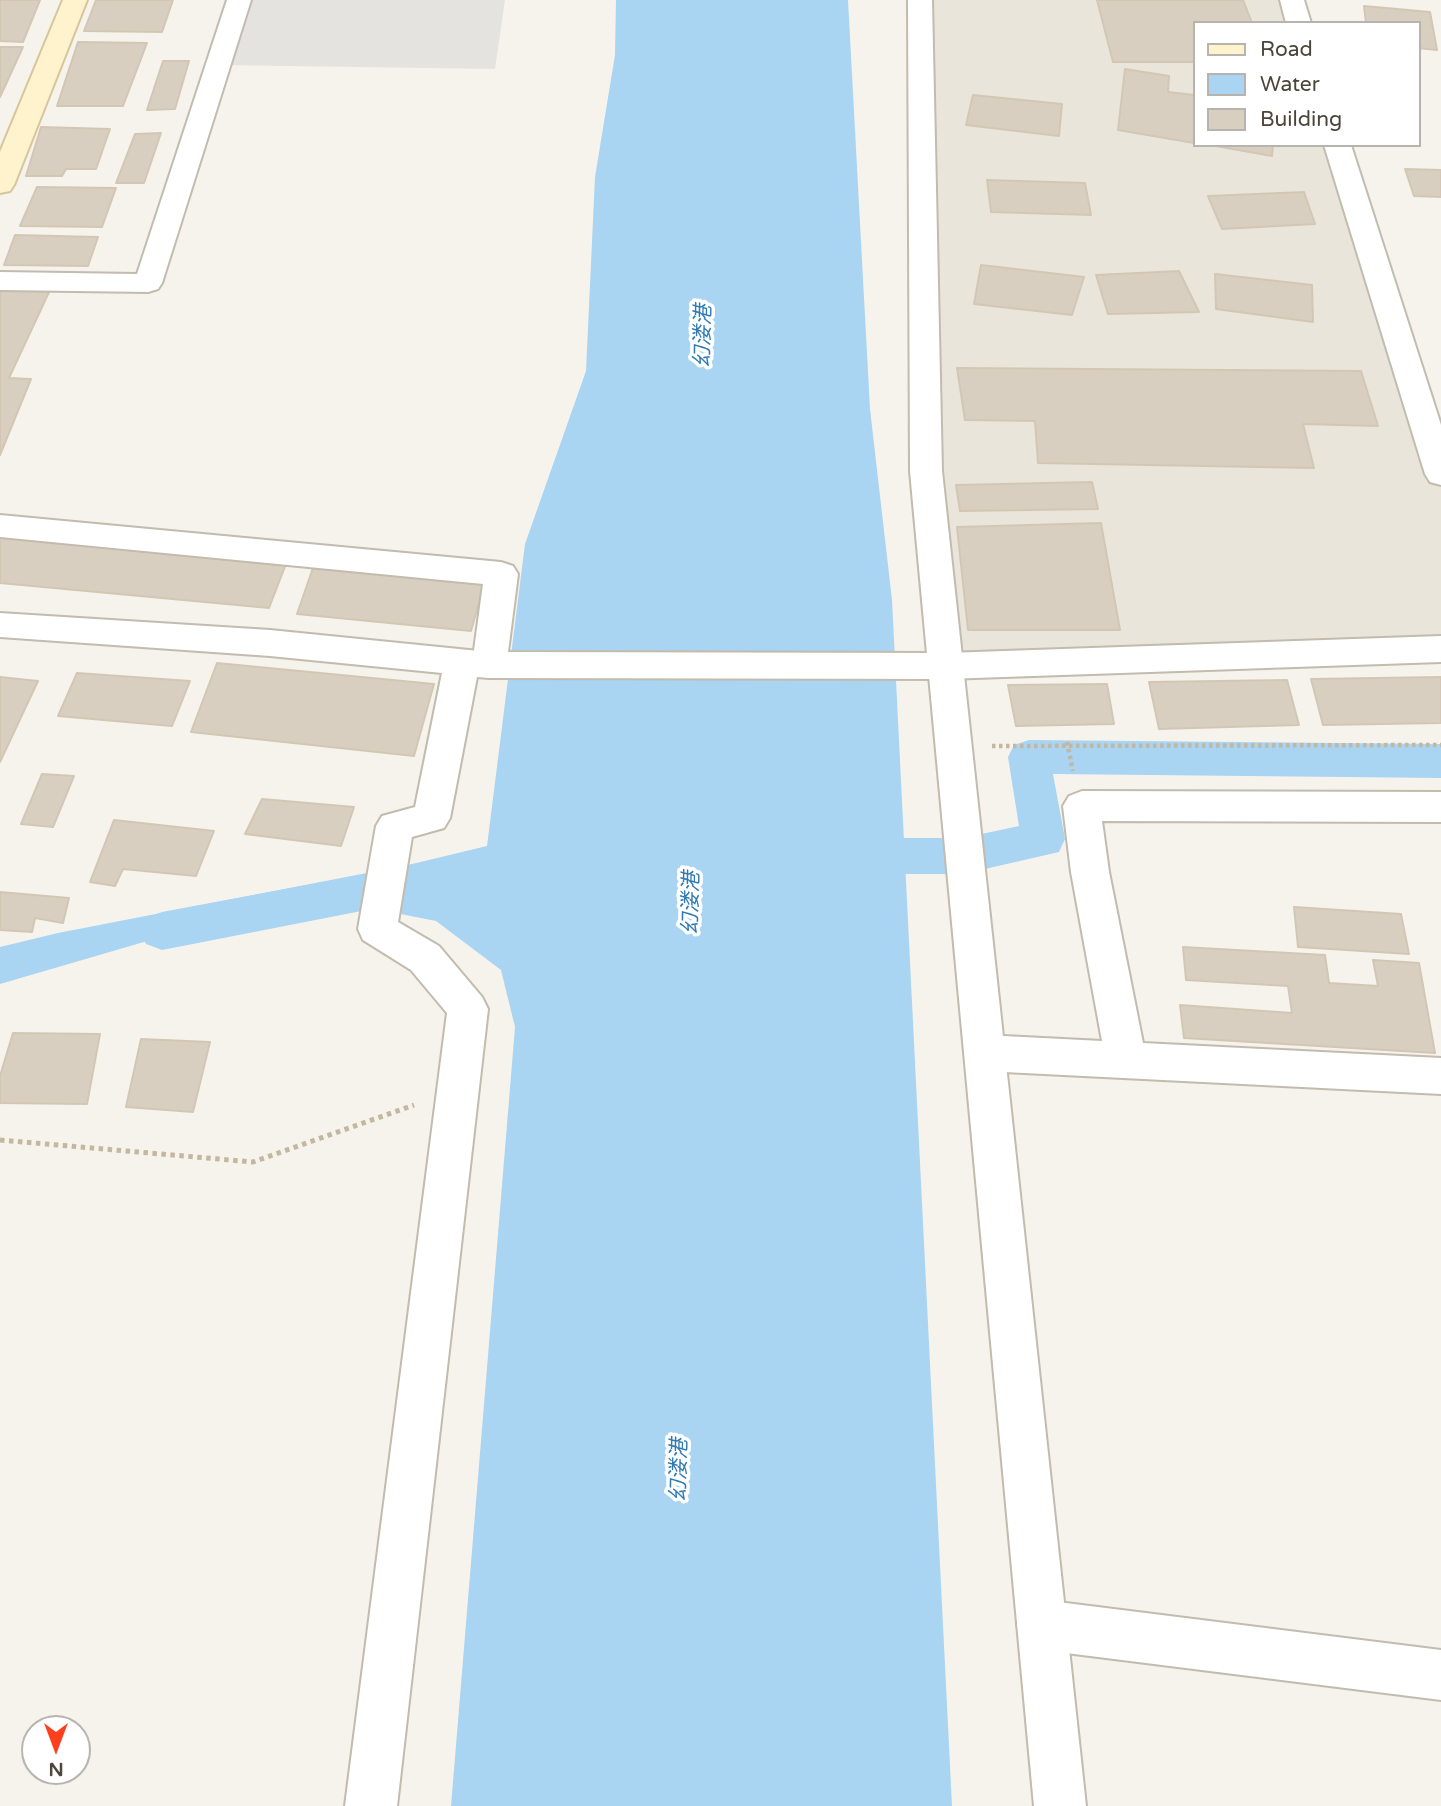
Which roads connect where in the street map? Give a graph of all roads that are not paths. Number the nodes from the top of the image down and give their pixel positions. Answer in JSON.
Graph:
{"nodes":[{"id":1,"x":75,"y":0,"type":"edge"},
{"id":2,"x":239,"y":0,"type":"edge"},
{"id":3,"x":920,"y":0,"type":"edge"},
{"id":4,"x":1293,"y":0,"type":"edge"},
{"id":5,"x":1298,"y":21,"type":"edge"},
{"id":6,"x":1338,"y":147,"type":"edge"},
{"id":7,"x":0,"y":185,"type":"edge"},
{"id":8,"x":0,"y":281,"type":"edge"},
{"id":9,"x":1441,"y":474,"type":"edge"},
{"id":10,"x":0,"y":526,"type":"edge"},
{"id":11,"x":0,"y":625,"type":"edge"},
{"id":12,"x":1441,"y":649,"type":"edge"},
{"id":13,"x":475,"y":664,"type":"junction"},
{"id":14,"x":946,"y":666,"type":"junction"},
{"id":15,"x":1441,"y":807,"type":"edge"},
{"id":16,"x":984,"y":1054,"type":"junction"},
{"id":17,"x":1126,"y":1061,"type":"junction"},
{"id":18,"x":1441,"y":1076,"type":"edge"},
{"id":19,"x":1042,"y":1625,"type":"junction"},
{"id":20,"x":1441,"y":1675,"type":"edge"},
{"id":21,"x":372,"y":1806,"type":"edge"},
{"id":22,"x":1060,"y":1806,"type":"edge"}],
"edges":[{"from":1,"to":7,"type":"main road"},
{"from":2,"to":8,"type":"street"},
{"from":3,"to":14,"type":"street"},
{"from":4,"to":5,"type":"street"},
{"from":6,"to":9,"type":"street"},
{"from":10,"to":13,"type":"street"},
{"from":11,"to":13,"type":"street"},
{"from":12,"to":14,"type":"street"},
{"from":13,"to":14,"type":"street"},
{"from":13,"to":21,"type":"street"},
{"from":14,"to":16,"type":"street"},
{"from":15,"to":17,"type":"street"},
{"from":16,"to":17,"type":"street"},
{"from":16,"to":19,"type":"street"},
{"from":17,"to":18,"type":"street"},
{"from":19,"to":20,"type":"street"},
{"from":19,"to":22,"type":"street"}]}
